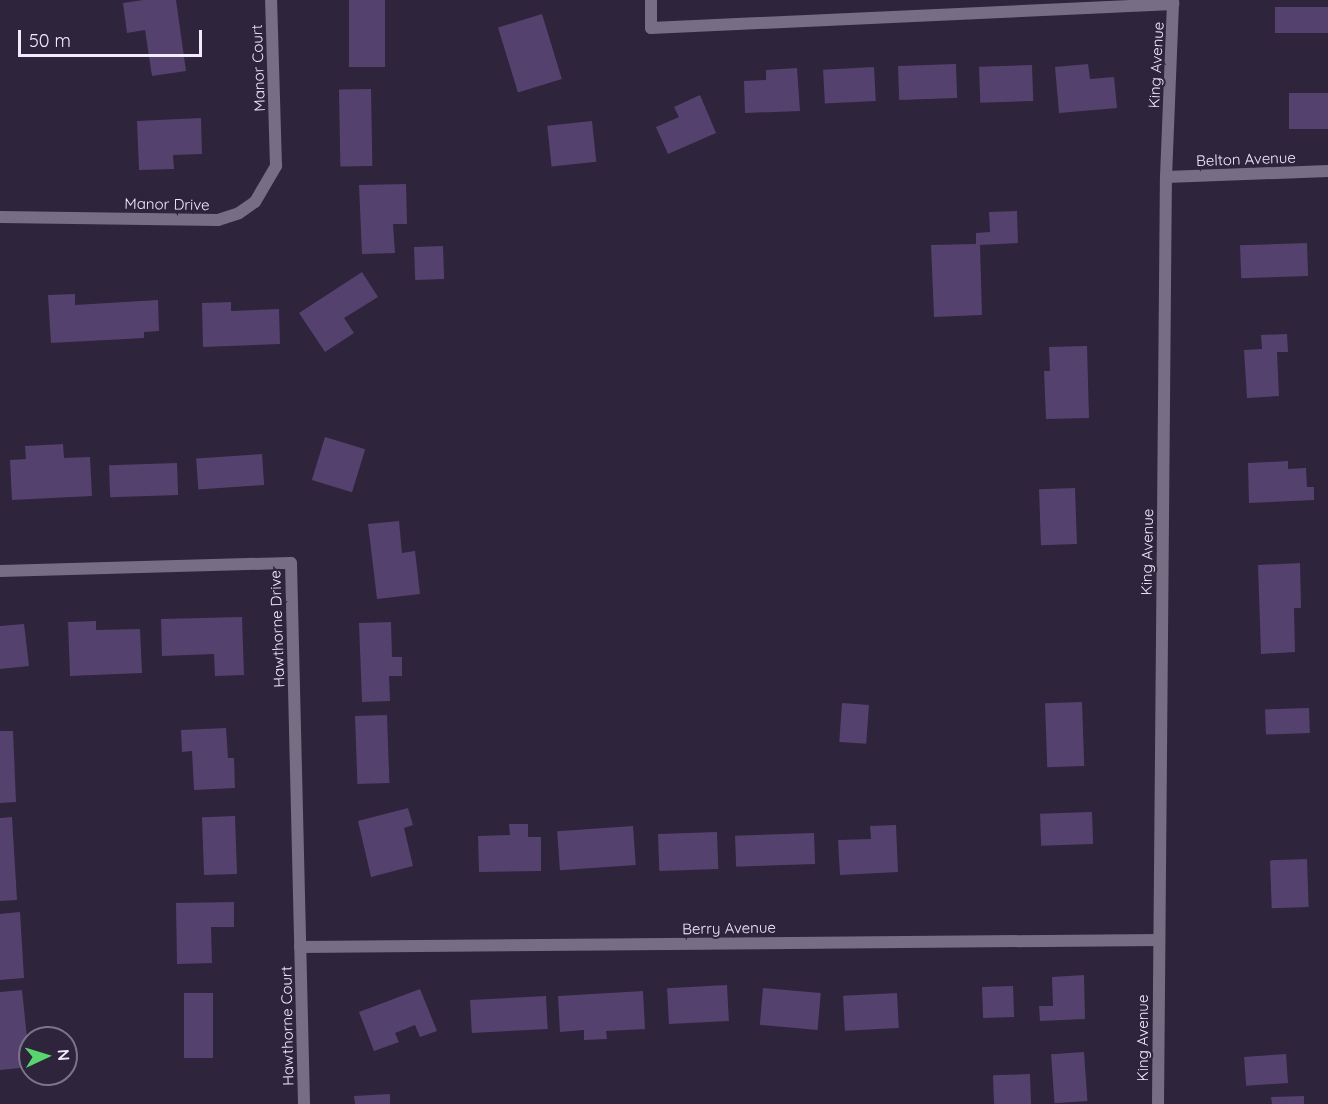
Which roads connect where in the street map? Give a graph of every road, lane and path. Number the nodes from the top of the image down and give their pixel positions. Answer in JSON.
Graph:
{"nodes":[{"id":1,"x":271,"y":0,"type":"edge"},
{"id":2,"x":651,"y":0,"type":"edge"},
{"id":3,"x":1173,"y":2,"type":"edge"},
{"id":4,"x":275,"y":134,"type":"joint"},
{"id":5,"x":1328,"y":171,"type":"edge"},
{"id":6,"x":1166,"y":177,"type":"junction"},
{"id":7,"x":0,"y":218,"type":"edge"},
{"id":8,"x":0,"y":570,"type":"edge"},
{"id":9,"x":1159,"y":940,"type":"junction"},
{"id":10,"x":300,"y":947,"type":"junction"},
{"id":11,"x":304,"y":1104,"type":"edge"},
{"id":12,"x":1158,"y":1104,"type":"edge"}],
"edges":[{"from":1,"to":4,"type":"street","name":"Manor Court"},
{"from":2,"to":3,"type":"street"},
{"from":3,"to":6,"type":"street","name":"King Avenue"},
{"from":4,"to":7,"type":"street","name":"Manor Drive"},
{"from":5,"to":6,"type":"street","name":"Belton Avenue"},
{"from":6,"to":9,"type":"street","name":"King Avenue"},
{"from":8,"to":10,"type":"street","name":"Hawthorne Drive"},
{"from":9,"to":10,"type":"street","name":"Berry Avenue"},
{"from":9,"to":12,"type":"street","name":"King Avenue"},
{"from":10,"to":11,"type":"street","name":"Hawthorne Court"}]}
